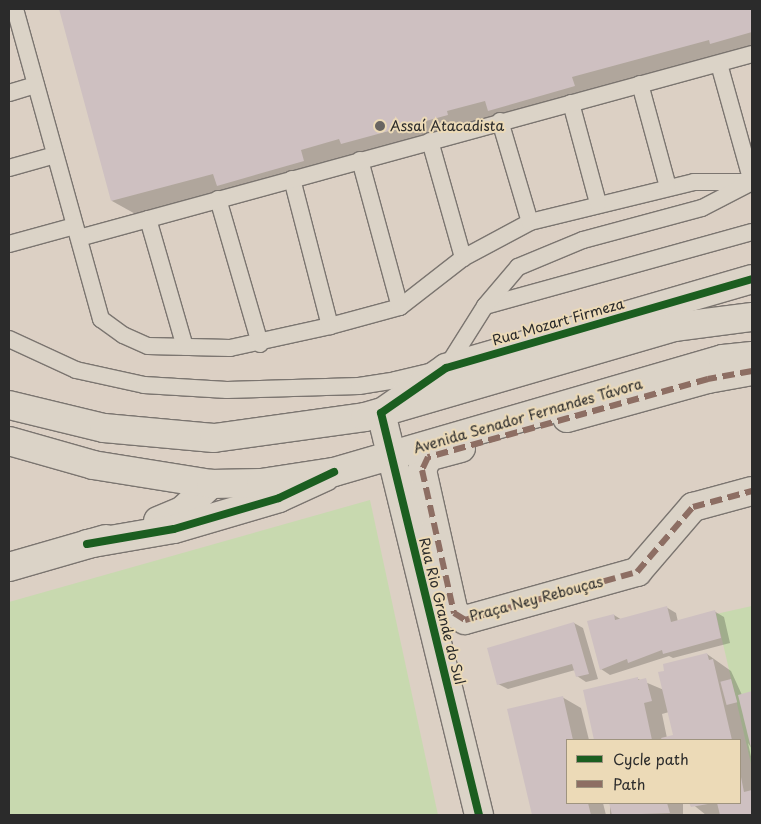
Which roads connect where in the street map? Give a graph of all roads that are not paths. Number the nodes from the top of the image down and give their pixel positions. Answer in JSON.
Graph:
{"nodes":[{"id":1,"x":13,"y":10,"type":"edge"},
{"id":2,"x":752,"y":54,"type":"edge"},
{"id":3,"x":719,"y":64,"type":"junction"},
{"id":4,"x":640,"y":84,"type":"junction"},
{"id":5,"x":36,"y":85,"type":"junction"},
{"id":6,"x":9,"y":93,"type":"edge"},
{"id":7,"x":571,"y":102,"type":"junction"},
{"id":8,"x":500,"y":121,"type":"junction"},
{"id":9,"x":430,"y":142,"type":"junction"},
{"id":10,"x":55,"y":155,"type":"junction"},
{"id":11,"x":360,"y":160,"type":"junction"},
{"id":12,"x":9,"y":168,"type":"edge"},
{"id":13,"x":292,"y":179,"type":"junction"},
{"id":14,"x":752,"y":182,"type":"edge"},
{"id":15,"x":668,"y":187,"type":"junction"},
{"id":16,"x":218,"y":199,"type":"junction"},
{"id":17,"x":598,"y":204,"type":"junction"},
{"id":18,"x":148,"y":219,"type":"junction"},
{"id":19,"x":530,"y":222,"type":"junction"},
{"id":20,"x":77,"y":232,"type":"junction"},
{"id":21,"x":752,"y":232,"type":"edge"},
{"id":22,"x":9,"y":244,"type":"edge"},
{"id":23,"x":463,"y":258,"type":"junction"},
{"id":24,"x":752,"y":279,"type":"edge"},
{"id":25,"x":400,"y":306,"type":"junction"},
{"id":26,"x":486,"y":306,"type":"junction"},
{"id":27,"x":752,"y":316,"type":"edge"},
{"id":28,"x":330,"y":326,"type":"junction"},
{"id":29,"x":9,"y":339,"type":"edge"},
{"id":30,"x":260,"y":344,"type":"junction"},
{"id":31,"x":185,"y":348,"type":"junction"},
{"id":32,"x":752,"y":356,"type":"edge"},
{"id":33,"x":446,"y":368,"type":"junction"},
{"id":34,"x":752,"y":371,"type":"edge"},
{"id":35,"x":374,"y":384,"type":"junction"},
{"id":36,"x":9,"y":405,"type":"edge"},
{"id":37,"x":381,"y":413,"type":"junction"},
{"id":38,"x":9,"y":441,"type":"edge"},
{"id":39,"x":390,"y":455,"type":"junction"},
{"id":40,"x":334,"y":472,"type":"junction"},
{"id":41,"x":211,"y":484,"type":"junction"},
{"id":42,"x":752,"y":490,"type":"edge"},
{"id":43,"x":87,"y":544,"type":"junction"},
{"id":44,"x":9,"y":567,"type":"edge"},
{"id":45,"x":480,"y":815,"type":"edge"}],
"edges":[{"from":1,"to":5,"type":"lane"},
{"from":2,"to":3,"type":"lane"},
{"from":3,"to":4,"type":"lane"},
{"from":3,"to":14,"type":"lane"},
{"from":4,"to":7,"type":"lane"},
{"from":4,"to":15,"type":"lane"},
{"from":5,"to":6,"type":"lane"},
{"from":5,"to":10,"type":"lane"},
{"from":7,"to":8,"type":"lane"},
{"from":7,"to":17,"type":"lane"},
{"from":8,"to":9,"type":"lane"},
{"from":8,"to":19,"type":"lane"},
{"from":9,"to":11,"type":"lane"},
{"from":9,"to":23,"type":"lane"},
{"from":10,"to":12,"type":"lane"},
{"from":10,"to":20,"type":"lane"},
{"from":11,"to":13,"type":"lane"},
{"from":11,"to":25,"type":"lane"},
{"from":13,"to":16,"type":"lane"},
{"from":13,"to":28,"type":"lane"},
{"from":14,"to":15,"type":"lane"},
{"from":14,"to":26,"type":"lane"},
{"from":15,"to":17,"type":"lane"},
{"from":16,"to":18,"type":"lane"},
{"from":16,"to":30,"type":"lane"},
{"from":17,"to":19,"type":"lane"},
{"from":18,"to":20,"type":"lane"},
{"from":18,"to":31,"type":"lane"},
{"from":19,"to":23,"type":"lane"},
{"from":20,"to":22,"type":"lane"},
{"from":20,"to":31,"type":"lane"},
{"from":21,"to":26,"type":"lane"},
{"from":23,"to":25,"type":"lane"},
{"from":24,"to":33,"type":"street","name":"Rua Mozart Firmeza"},
{"from":25,"to":28,"type":"lane"},
{"from":26,"to":33,"type":"lane"},
{"from":27,"to":37,"type":"street"},
{"from":28,"to":30,"type":"lane"},
{"from":29,"to":35,"type":"lane"},
{"from":30,"to":31,"type":"lane"},
{"from":32,"to":39,"type":"street","name":"Avenida Senador Fernandes Távora"},
{"from":33,"to":35,"type":"lane"},
{"from":33,"to":37,"type":"street","name":"Rua Mozart Firmeza"},
{"from":34,"to":42,"type":"street","name":"Praça Ney Rebouças"},
{"from":35,"to":37,"type":"lane"},
{"from":36,"to":37,"type":"street"},
{"from":37,"to":39,"type":"street","name":"Rua Rio Grande do Sul"},
{"from":38,"to":41,"type":"street","name":"Avenida Senador Fernandes Távora"},
{"from":39,"to":40,"type":"street","name":"Avenida Senador Fernandes Távora"},
{"from":39,"to":45,"type":"street","name":"Rua Rio Grande do Sul"},
{"from":40,"to":41,"type":"street","name":"Avenida Senador Fernandes Távora"},
{"from":40,"to":43,"type":"street"},
{"from":41,"to":43,"type":"street"},
{"from":43,"to":44,"type":"street"}]}
